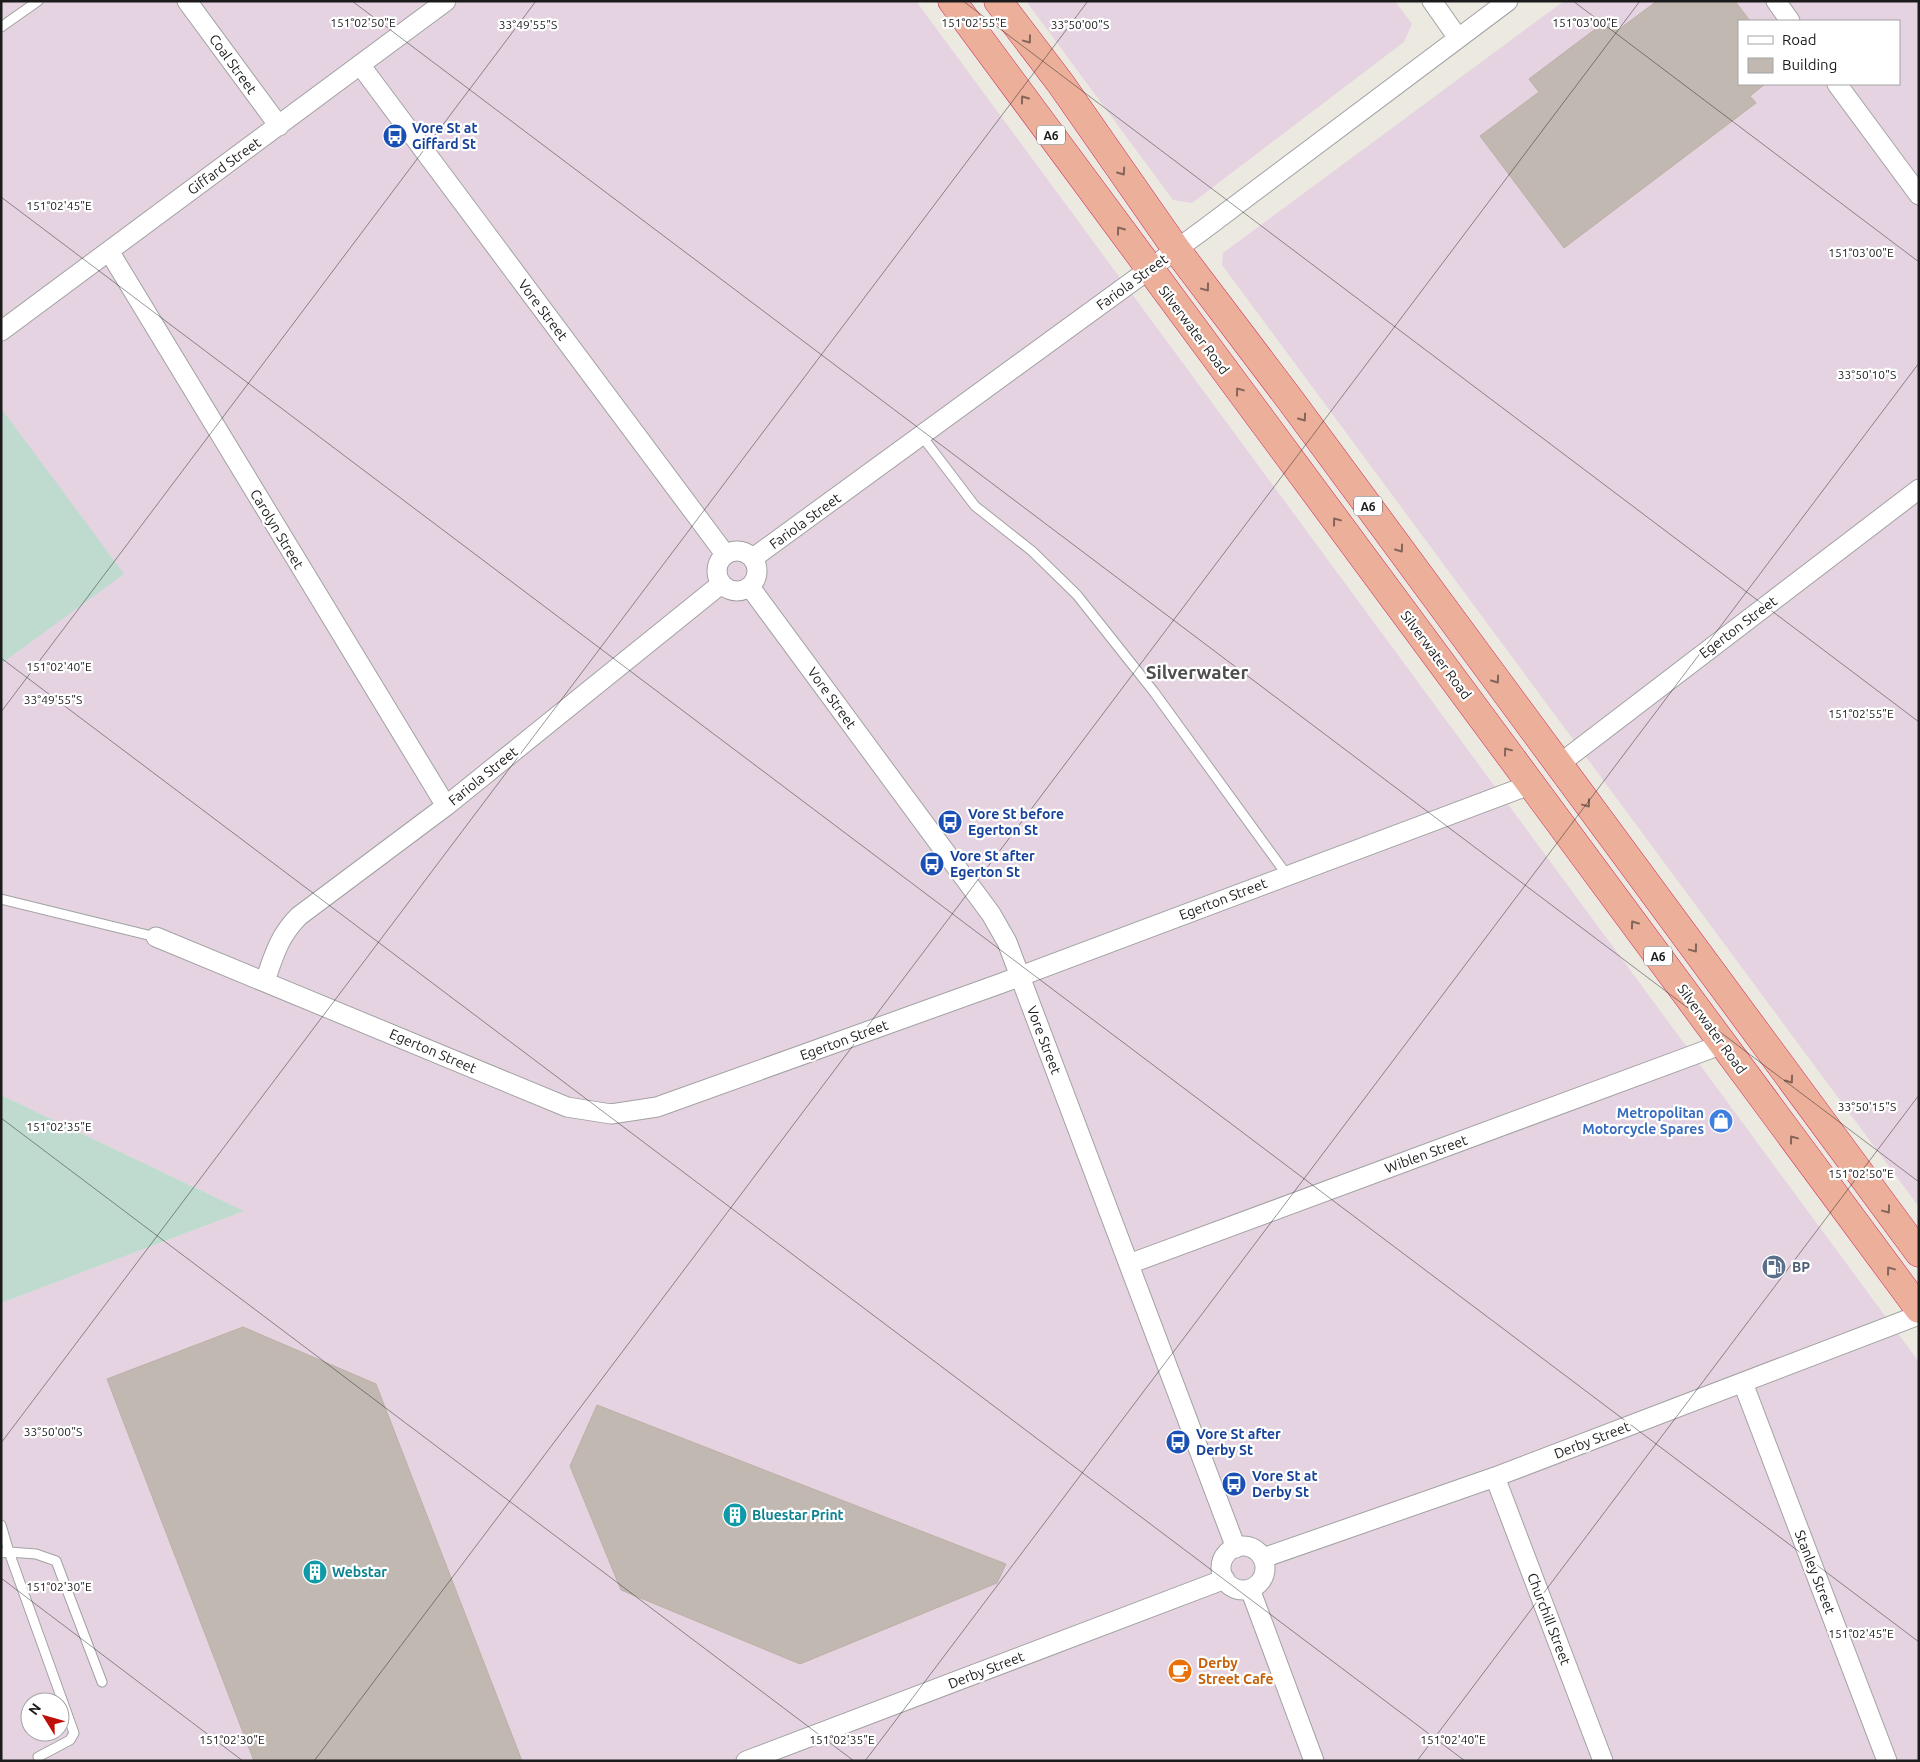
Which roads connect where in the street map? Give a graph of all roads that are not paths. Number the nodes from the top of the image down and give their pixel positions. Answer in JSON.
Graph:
{"nodes":[{"id":1,"x":38,"y":1,"type":"edge"},
{"id":2,"x":187,"y":1,"type":"edge"},
{"id":3,"x":446,"y":1,"type":"edge"},
{"id":4,"x":952,"y":1,"type":"edge"},
{"id":5,"x":998,"y":1,"type":"edge"},
{"id":6,"x":1432,"y":1,"type":"edge"},
{"id":7,"x":1508,"y":1,"type":"edge"},
{"id":8,"x":1776,"y":1,"type":"edge"},
{"id":9,"x":1789,"y":20,"type":"edge"},
{"id":10,"x":1,"y":27,"type":"edge"},
{"id":11,"x":1458,"y":38,"type":"junction"},
{"id":12,"x":361,"y":66,"type":"junction"},
{"id":13,"x":1837,"y":85,"type":"edge"},
{"id":14,"x":278,"y":126,"type":"junction"},
{"id":15,"x":1919,"y":195,"type":"edge"},
{"id":16,"x":1176,"y":249,"type":"junction"},
{"id":17,"x":109,"y":251,"type":"junction"},
{"id":18,"x":1149,"y":269,"type":"junction"},
{"id":19,"x":1,"y":331,"type":"edge"},
{"id":20,"x":921,"y":435,"type":"junction"},
{"id":21,"x":1919,"y":489,"type":"edge"},
{"id":22,"x":725,"y":554,"type":"junction"},
{"id":23,"x":753,"y":558,"type":"junction"},
{"id":24,"x":721,"y":584,"type":"junction"},
{"id":25,"x":750,"y":587,"type":"junction"},
{"id":26,"x":1558,"y":765,"type":"junction"},
{"id":27,"x":1532,"y":784,"type":"junction"},
{"id":28,"x":446,"y":806,"type":"junction"},
{"id":29,"x":1287,"y":875,"type":"junction"},
{"id":30,"x":1,"y":899,"type":"edge"},
{"id":31,"x":156,"y":936,"type":"joint"},
{"id":32,"x":1020,"y":976,"type":"junction"},
{"id":33,"x":264,"y":981,"type":"junction"},
{"id":34,"x":1722,"y":1044,"type":"junction"},
{"id":35,"x":1919,"y":1253,"type":"edge"},
{"id":36,"x":1129,"y":1264,"type":"junction"},
{"id":37,"x":1919,"y":1309,"type":"edge"},
{"id":38,"x":1919,"y":1315,"type":"edge"},
{"id":39,"x":1743,"y":1383,"type":"junction"},
{"id":40,"x":1495,"y":1477,"type":"junction"},
{"id":41,"x":1,"y":1525,"type":"edge"},
{"id":42,"x":1236,"y":1548,"type":"junction"},
{"id":43,"x":5,"y":1553,"type":"edge"},
{"id":44,"x":1263,"y":1558,"type":"junction"},
{"id":45,"x":1225,"y":1579,"type":"junction"},
{"id":46,"x":1250,"y":1589,"type":"junction"},
{"id":47,"x":102,"y":1682,"type":"dead end"},
{"id":48,"x":38,"y":1757,"type":"dead end"},
{"id":49,"x":746,"y":1761,"type":"edge"},
{"id":50,"x":1314,"y":1761,"type":"edge"},
{"id":51,"x":1602,"y":1761,"type":"edge"},
{"id":52,"x":1887,"y":1761,"type":"edge"}],
"edges":[{"from":1,"to":10,"type":"lane"},
{"from":2,"to":14,"type":"street","name":"Coal Street"},
{"from":3,"to":12,"type":"street","name":"Giffard Street"},
{"from":18,"to":4,"type":"highway","name":"Silverwater Road","number":"A6","one_way":true},
{"from":5,"to":16,"type":"highway","number":"A6","one_way":true},
{"from":6,"to":11,"type":"street"},
{"from":7,"to":11,"type":"street","name":"Fariola Street"},
{"from":8,"to":9,"type":"street"},
{"from":11,"to":16,"type":"street","name":"Fariola Street"},
{"from":12,"to":14,"type":"street","name":"Giffard Street"},
{"from":12,"to":22,"type":"street","name":"Vore Street"},
{"from":13,"to":15,"type":"street"},
{"from":14,"to":17,"type":"street","name":"Giffard Street"},
{"from":16,"to":18,"type":"street","name":"Fariola Street"},
{"from":16,"to":26,"type":"highway","number":"A6","one_way":true},
{"from":17,"to":19,"type":"street","name":"Giffard Street"},
{"from":17,"to":28,"type":"street","name":"Carolyn Street"},
{"from":18,"to":20,"type":"street","name":"Fariola Street"},
{"from":27,"to":18,"type":"highway","name":"Silverwater Road","number":"A6","one_way":true},
{"from":20,"to":23,"type":"street","name":"Fariola Street"},
{"from":20,"to":29,"type":"lane"},
{"from":21,"to":26,"type":"street","name":"Egerton Street"},
{"from":22,"to":23,"type":"street"},
{"from":22,"to":24,"type":"street"},
{"from":23,"to":25,"type":"street"},
{"from":24,"to":25,"type":"street"},
{"from":24,"to":28,"type":"street","name":"Fariola Street"},
{"from":25,"to":32,"type":"street","name":"Vore Street"},
{"from":26,"to":35,"type":"highway","number":"A6","one_way":true},
{"from":27,"to":29,"type":"street","name":"Egerton Street"},
{"from":34,"to":27,"type":"highway","name":"Silverwater Road","number":"A6","one_way":true},
{"from":28,"to":33,"type":"street","name":"Fariola Street"},
{"from":29,"to":32,"type":"street","name":"Egerton Street"},
{"from":30,"to":31,"type":"lane"},
{"from":31,"to":33,"type":"street","name":"Egerton Street"},
{"from":32,"to":33,"type":"street","name":"Egerton Street"},
{"from":32,"to":36,"type":"street","name":"Vore Street"},
{"from":34,"to":36,"type":"street","name":"Wiblen Street"},
{"from":37,"to":34,"type":"highway","name":"Silverwater Road","number":"A6","one_way":true},
{"from":36,"to":42,"type":"street","name":"Vore Street"},
{"from":38,"to":39,"type":"street","name":"Derby Street"},
{"from":39,"to":40,"type":"street","name":"Derby Street"},
{"from":39,"to":52,"type":"street","name":"Stanley Street"},
{"from":40,"to":44,"type":"street","name":"Derby Street"},
{"from":40,"to":51,"type":"street","name":"Churchill Street"},
{"from":41,"to":43,"type":"lane"},
{"from":42,"to":44,"type":"street"},
{"from":42,"to":45,"type":"street"},
{"from":43,"to":47,"type":"lane"},
{"from":43,"to":48,"type":"lane"},
{"from":44,"to":46,"type":"street"},
{"from":45,"to":46,"type":"street"},
{"from":45,"to":49,"type":"street","name":"Derby Street"},
{"from":46,"to":50,"type":"street"}]}
